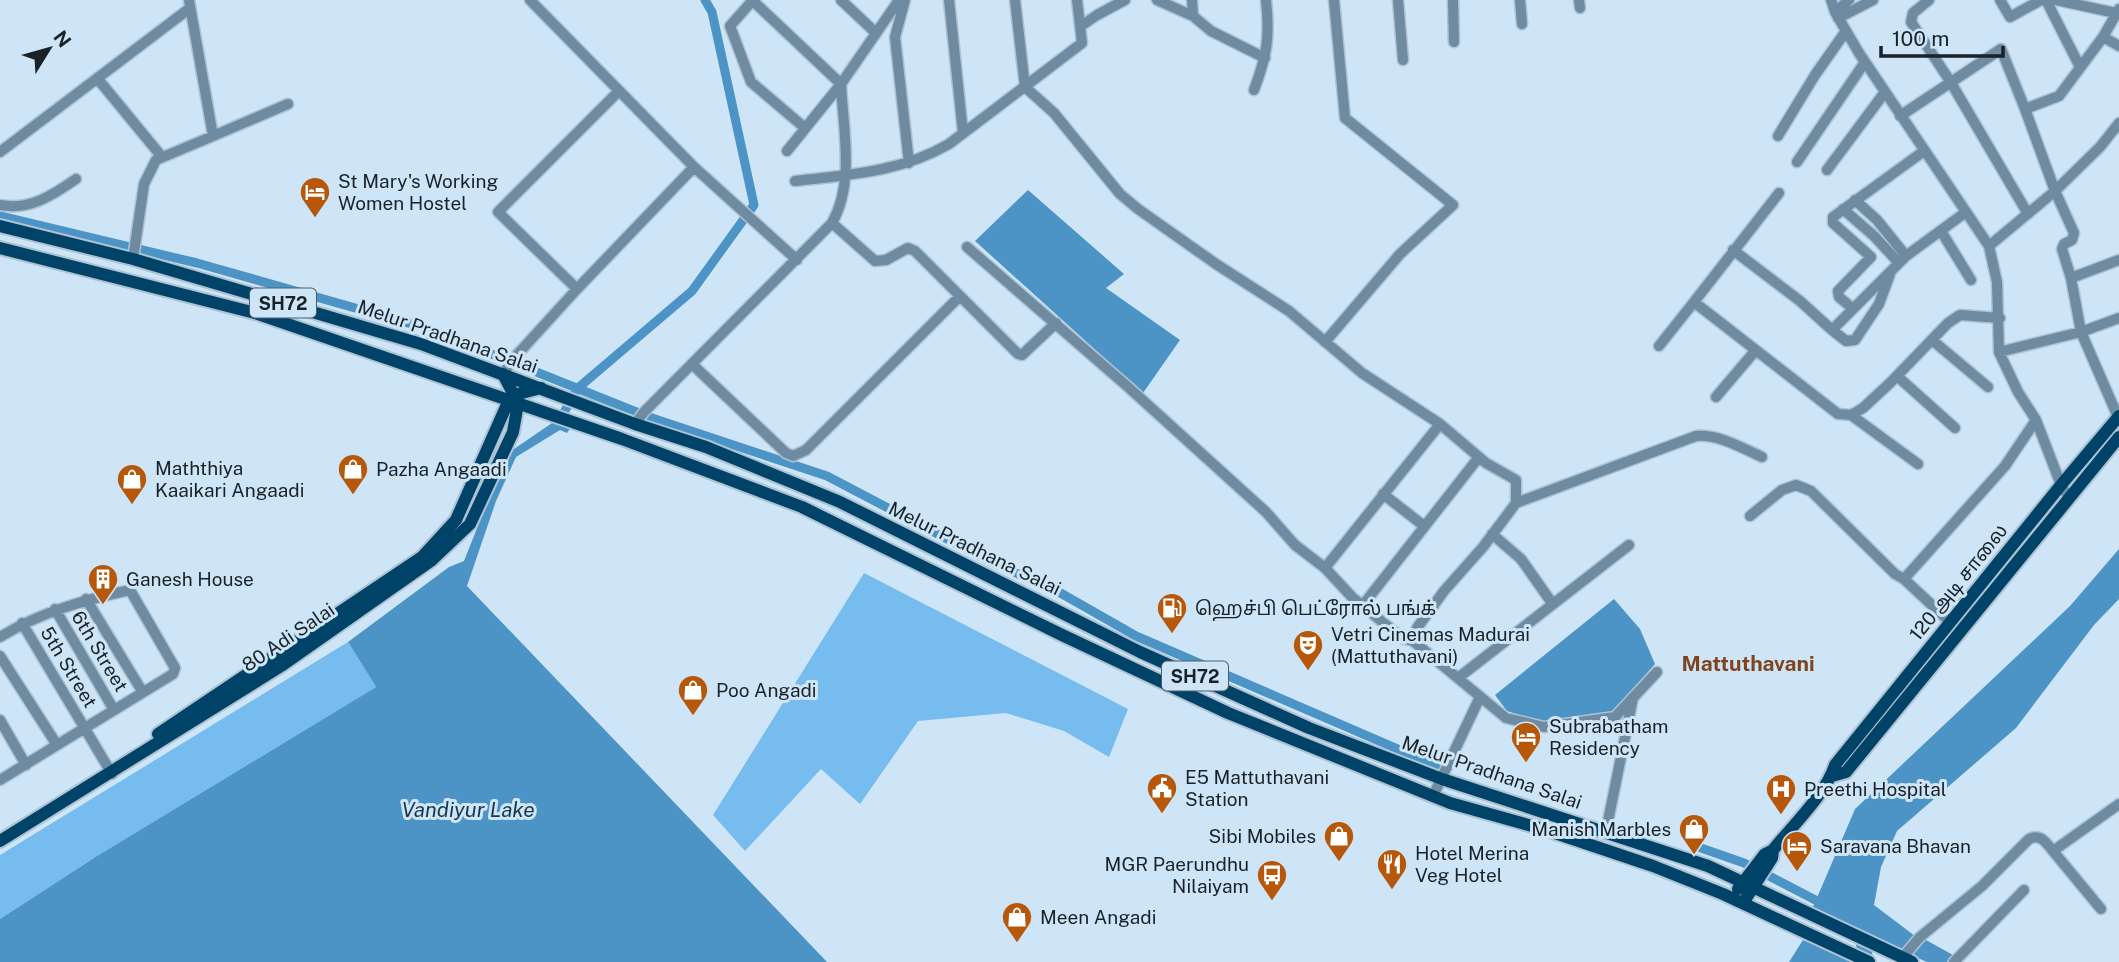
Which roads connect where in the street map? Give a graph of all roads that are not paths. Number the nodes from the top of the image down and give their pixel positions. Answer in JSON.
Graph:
{"nodes":[{"id":1,"x":546,"y":0,"type":"edge"},
{"id":2,"x":753,"y":0,"type":"edge"},
{"id":3,"x":841,"y":0,"type":"edge"},
{"id":4,"x":898,"y":0,"type":"edge"},
{"id":5,"x":905,"y":0,"type":"edge"},
{"id":6,"x":949,"y":0,"type":"edge"},
{"id":7,"x":1015,"y":0,"type":"edge"},
{"id":8,"x":1077,"y":0,"type":"edge"},
{"id":9,"x":1125,"y":0,"type":"edge"},
{"id":10,"x":1157,"y":0,"type":"edge"},
{"id":11,"x":1192,"y":0,"type":"edge"},
{"id":12,"x":1266,"y":0,"type":"edge"},
{"id":13,"x":1334,"y":0,"type":"edge"},
{"id":14,"x":1398,"y":0,"type":"edge"},
{"id":15,"x":1453,"y":0,"type":"edge"},
{"id":16,"x":1520,"y":0,"type":"edge"},
{"id":17,"x":1831,"y":0,"type":"edge"},
{"id":18,"x":1849,"y":0,"type":"edge"},
{"id":19,"x":1873,"y":0,"type":"edge"},
{"id":20,"x":1929,"y":0,"type":"edge"},
{"id":21,"x":2000,"y":0,"type":"edge"},
{"id":22,"x":2041,"y":0,"type":"edge"},
{"id":23,"x":2046,"y":0,"type":"edge"},
{"id":24,"x":2056,"y":0,"type":"edge"},
{"id":25,"x":189,"y":4,"type":"edge"},
{"id":26,"x":534,"y":4,"type":"edge"},
{"id":27,"x":2118,"y":11,"type":"edge"},
{"id":28,"x":1837,"y":15,"type":"junction"},
{"id":29,"x":1193,"y":16,"type":"junction"},
{"id":30,"x":1522,"y":24,"type":"dead end"},
{"id":31,"x":1080,"y":26,"type":"junction"},
{"id":32,"x":1846,"y":31,"type":"junction"},
{"id":33,"x":876,"y":33,"type":"junction"},
{"id":34,"x":2103,"y":37,"type":"junction"},
{"id":35,"x":1454,"y":42,"type":"dead end"},
{"id":36,"x":2119,"y":46,"type":"edge"},
{"id":37,"x":1265,"y":58,"type":"junction"},
{"id":38,"x":1403,"y":60,"type":"dead end"},
{"id":39,"x":1865,"y":62,"type":"junction"},
{"id":40,"x":2080,"y":67,"type":"junction"},
{"id":41,"x":97,"y":78,"type":"junction"},
{"id":42,"x":1950,"y":81,"type":"junction"},
{"id":43,"x":841,"y":84,"type":"junction"},
{"id":44,"x":1025,"y":87,"type":"junction"},
{"id":45,"x":1254,"y":90,"type":"dead end"},
{"id":46,"x":620,"y":91,"type":"junction"},
{"id":47,"x":1885,"y":92,"type":"junction"},
{"id":48,"x":288,"y":104,"type":"dead end"},
{"id":49,"x":2025,"y":109,"type":"junction"},
{"id":50,"x":1900,"y":116,"type":"junction"},
{"id":51,"x":2119,"y":123,"type":"edge"},
{"id":52,"x":805,"y":128,"type":"junction"},
{"id":53,"x":964,"y":133,"type":"junction"},
{"id":54,"x":1778,"y":135,"type":"dead end"},
{"id":55,"x":214,"y":136,"type":"junction"},
{"id":56,"x":787,"y":151,"type":"dead end"},
{"id":57,"x":1924,"y":151,"type":"junction"},
{"id":58,"x":0,"y":152,"type":"edge"},
{"id":59,"x":162,"y":157,"type":"junction"},
{"id":60,"x":1797,"y":162,"type":"dead end"},
{"id":61,"x":909,"y":163,"type":"junction"},
{"id":62,"x":694,"y":167,"type":"junction"},
{"id":63,"x":1826,"y":170,"type":"dead end"},
{"id":64,"x":845,"y":175,"type":"junction"},
{"id":65,"x":76,"y":178,"type":"dead end"},
{"id":66,"x":794,"y":180,"type":"dead end"},
{"id":67,"x":2055,"y":191,"type":"junction"},
{"id":68,"x":1779,"y":193,"type":"dead end"},
{"id":69,"x":1855,"y":200,"type":"junction"},
{"id":70,"x":0,"y":205,"type":"edge"},
{"id":71,"x":1843,"y":209,"type":"junction"},
{"id":72,"x":1966,"y":212,"type":"junction"},
{"id":73,"x":2028,"y":214,"type":"junction"},
{"id":74,"x":832,"y":223,"type":"junction"},
{"id":75,"x":0,"y":226,"type":"edge"},
{"id":76,"x":1941,"y":231,"type":"junction"},
{"id":77,"x":1989,"y":246,"type":"junction"},
{"id":78,"x":967,"y":247,"type":"dead end"},
{"id":79,"x":0,"y":248,"type":"edge"},
{"id":80,"x":1734,"y":250,"type":"junction"},
{"id":81,"x":134,"y":256,"type":"junction"},
{"id":82,"x":796,"y":260,"type":"junction"},
{"id":83,"x":2119,"y":260,"type":"edge"},
{"id":84,"x":1899,"y":263,"type":"junction"},
{"id":85,"x":2071,"y":278,"type":"junction"},
{"id":86,"x":1971,"y":280,"type":"dead end"},
{"id":87,"x":576,"y":289,"type":"junction"},
{"id":88,"x":960,"y":296,"type":"junction"},
{"id":89,"x":1694,"y":302,"type":"junction"},
{"id":90,"x":1852,"y":308,"type":"junction"},
{"id":91,"x":2000,"y":318,"type":"junction"},
{"id":92,"x":2119,"y":318,"type":"edge"},
{"id":93,"x":1056,"y":323,"type":"junction"},
{"id":94,"x":1832,"y":330,"type":"junction"},
{"id":95,"x":2081,"y":332,"type":"junction"},
{"id":96,"x":1932,"y":340,"type":"junction"},
{"id":97,"x":1325,"y":342,"type":"junction"},
{"id":98,"x":1659,"y":346,"type":"dead end"},
{"id":99,"x":1755,"y":351,"type":"junction"},
{"id":100,"x":1999,"y":352,"type":"junction"},
{"id":101,"x":693,"y":365,"type":"junction"},
{"id":102,"x":504,"y":372,"type":"junction"},
{"id":103,"x":1897,"y":376,"type":"junction"},
{"id":104,"x":1988,"y":387,"type":"dead end"},
{"id":105,"x":541,"y":388,"type":"junction"},
{"id":106,"x":485,"y":391,"type":"junction"},
{"id":107,"x":1716,"y":397,"type":"dead end"},
{"id":108,"x":514,"y":400,"type":"junction"},
{"id":109,"x":541,"y":411,"type":"junction"},
{"id":110,"x":1851,"y":415,"type":"junction"},
{"id":111,"x":2119,"y":417,"type":"edge"},
{"id":112,"x":2036,"y":420,"type":"junction"},
{"id":113,"x":1440,"y":424,"type":"junction"},
{"id":114,"x":499,"y":425,"type":"junction"},
{"id":115,"x":635,"y":425,"type":"junction"},
{"id":116,"x":1955,"y":428,"type":"dead end"},
{"id":117,"x":513,"y":432,"type":"junction"},
{"id":118,"x":2119,"y":437,"type":"edge"},
{"id":119,"x":1479,"y":457,"type":"junction"},
{"id":120,"x":1762,"y":457,"type":"dead end"},
{"id":121,"x":1918,"y":464,"type":"dead end"},
{"id":122,"x":2061,"y":485,"type":"junction"},
{"id":123,"x":1383,"y":494,"type":"junction"},
{"id":124,"x":2069,"y":498,"type":"junction"},
{"id":125,"x":1516,"y":503,"type":"junction"},
{"id":126,"x":1750,"y":516,"type":"dead end"},
{"id":127,"x":1424,"y":526,"type":"junction"},
{"id":128,"x":1492,"y":534,"type":"junction"},
{"id":129,"x":1629,"y":545,"type":"dead end"},
{"id":130,"x":1325,"y":568,"type":"junction"},
{"id":131,"x":1904,"y":579,"type":"junction"},
{"id":132,"x":86,"y":599,"type":"junction"},
{"id":133,"x":1552,"y":603,"type":"junction"},
{"id":134,"x":1363,"y":605,"type":"junction"},
{"id":135,"x":55,"y":609,"type":"junction"},
{"id":136,"x":1950,"y":622,"type":"junction"},
{"id":137,"x":22,"y":623,"type":"junction"},
{"id":138,"x":0,"y":637,"type":"edge"},
{"id":139,"x":1413,"y":641,"type":"junction"},
{"id":140,"x":0,"y":656,"type":"edge"},
{"id":141,"x":1657,"y":672,"type":"dead end"},
{"id":142,"x":1458,"y":678,"type":"junction"},
{"id":143,"x":142,"y":691,"type":"junction"},
{"id":144,"x":1480,"y":697,"type":"junction"},
{"id":145,"x":1633,"y":697,"type":"junction"},
{"id":146,"x":114,"y":710,"type":"junction"},
{"id":147,"x":0,"y":720,"type":"edge"},
{"id":148,"x":85,"y":728,"type":"junction"},
{"id":149,"x":57,"y":746,"type":"junction"},
{"id":150,"x":26,"y":765,"type":"junction"},
{"id":151,"x":110,"y":771,"type":"junction"},
{"id":152,"x":1832,"y":776,"type":"junction"},
{"id":153,"x":1442,"y":779,"type":"junction"},
{"id":154,"x":0,"y":780,"type":"edge"},
{"id":155,"x":1433,"y":796,"type":"junction"},
{"id":156,"x":2119,"y":804,"type":"edge"},
{"id":157,"x":0,"y":831,"type":"edge"},
{"id":158,"x":1606,"y":831,"type":"junction"},
{"id":159,"x":0,"y":841,"type":"edge"},
{"id":160,"x":2053,"y":851,"type":"junction"},
{"id":161,"x":1748,"y":885,"type":"junction"},
{"id":162,"x":2024,"y":890,"type":"dead end"},
{"id":163,"x":1737,"y":901,"type":"junction"},
{"id":164,"x":2101,"y":909,"type":"dead end"},
{"id":165,"x":1907,"y":957,"type":"edge"},
{"id":166,"x":1957,"y":958,"type":"edge"},
{"id":167,"x":1869,"y":962,"type":"edge"}],
"edges":[{"from":1,"to":26,"type":"street"},
{"from":2,"to":43,"type":"street"},
{"from":2,"to":52,"type":"street"},
{"from":3,"to":33,"type":"street"},
{"from":4,"to":33,"type":"street"},
{"from":5,"to":61,"type":"street"},
{"from":6,"to":53,"type":"street"},
{"from":7,"to":44,"type":"street"},
{"from":8,"to":31,"type":"street"},
{"from":9,"to":31,"type":"street"},
{"from":10,"to":29,"type":"street"},
{"from":11,"to":29,"type":"street"},
{"from":12,"to":37,"type":"street"},
{"from":13,"to":97,"type":"street"},
{"from":14,"to":38,"type":"street"},
{"from":15,"to":35,"type":"street"},
{"from":16,"to":30,"type":"street"},
{"from":17,"to":28,"type":"street"},
{"from":18,"to":28,"type":"street"},
{"from":19,"to":28,"type":"street"},
{"from":20,"to":42,"type":"street"},
{"from":21,"to":22,"type":"street"},
{"from":23,"to":40,"type":"street"},
{"from":24,"to":27,"type":"street"},
{"from":25,"to":41,"type":"street"},
{"from":25,"to":55,"type":"street"},
{"from":26,"to":46,"type":"street"},
{"from":27,"to":34,"type":"street"},
{"from":28,"to":32,"type":"street"},
{"from":29,"to":37,"type":"street"},
{"from":31,"to":44,"type":"street"},
{"from":32,"to":39,"type":"street"},
{"from":32,"to":54,"type":"street"},
{"from":33,"to":43,"type":"street"},
{"from":34,"to":36,"type":"street"},
{"from":34,"to":40,"type":"street"},
{"from":37,"to":45,"type":"street"},
{"from":39,"to":47,"type":"street"},
{"from":39,"to":60,"type":"street"},
{"from":40,"to":49,"type":"street"},
{"from":41,"to":58,"type":"street"},
{"from":41,"to":59,"type":"street"},
{"from":42,"to":49,"type":"street"},
{"from":42,"to":50,"type":"street"},
{"from":42,"to":73,"type":"street"},
{"from":43,"to":52,"type":"street"},
{"from":43,"to":64,"type":"street"},
{"from":44,"to":53,"type":"street"},
{"from":44,"to":97,"type":"street"},
{"from":46,"to":62,"type":"street"},
{"from":46,"to":87,"type":"street"},
{"from":47,"to":50,"type":"street"},
{"from":47,"to":63,"type":"street"},
{"from":48,"to":55,"type":"street"},
{"from":49,"to":67,"type":"street"},
{"from":50,"to":57,"type":"street"},
{"from":51,"to":67,"type":"street"},
{"from":52,"to":56,"type":"street"},
{"from":53,"to":61,"type":"street"},
{"from":55,"to":59,"type":"street"},
{"from":57,"to":69,"type":"street"},
{"from":57,"to":72,"type":"street"},
{"from":59,"to":81,"type":"street"},
{"from":61,"to":64,"type":"street"},
{"from":62,"to":82,"type":"street"},
{"from":62,"to":87,"type":"street"},
{"from":64,"to":66,"type":"street"},
{"from":64,"to":74,"type":"street"},
{"from":65,"to":70,"type":"street"},
{"from":67,"to":73,"type":"street"},
{"from":67,"to":85,"type":"street"},
{"from":68,"to":80,"type":"street"},
{"from":69,"to":71,"type":"street"},
{"from":69,"to":84,"type":"street"},
{"from":71,"to":84,"type":"street"},
{"from":71,"to":90,"type":"street"},
{"from":72,"to":76,"type":"street"},
{"from":72,"to":77,"type":"street"},
{"from":73,"to":77,"type":"street"},
{"from":74,"to":82,"type":"street"},
{"from":74,"to":88,"type":"street"},
{"from":75,"to":81,"type":"main road","name":"Melur Pradhana Salai","number":"SH72"},
{"from":76,"to":84,"type":"street"},
{"from":76,"to":86,"type":"street"},
{"from":77,"to":91,"type":"street"},
{"from":78,"to":93,"type":"street"},
{"from":79,"to":106,"type":"main road","name":"Melur Pradhana Salai","number":"SH72"},
{"from":80,"to":89,"type":"street"},
{"from":80,"to":94,"type":"street"},
{"from":81,"to":102,"type":"main road","name":"Melur Pradhana Salai","number":"SH72"},
{"from":82,"to":101,"type":"street"},
{"from":83,"to":85,"type":"street"},
{"from":84,"to":90,"type":"street"},
{"from":84,"to":94,"type":"street"},
{"from":85,"to":95,"type":"street"},
{"from":87,"to":102,"type":"street"},
{"from":88,"to":93,"type":"street"},
{"from":88,"to":101,"type":"street"},
{"from":89,"to":98,"type":"street"},
{"from":89,"to":99,"type":"street"},
{"from":90,"to":94,"type":"street"},
{"from":91,"to":96,"type":"street"},
{"from":91,"to":100,"type":"street"},
{"from":92,"to":95,"type":"street"},
{"from":93,"to":130,"type":"street"},
{"from":95,"to":100,"type":"street"},
{"from":95,"to":111,"type":"street"},
{"from":96,"to":103,"type":"street"},
{"from":96,"to":104,"type":"street"},
{"from":97,"to":113,"type":"street"},
{"from":99,"to":107,"type":"street"},
{"from":99,"to":110,"type":"street"},
{"from":100,"to":112,"type":"street"},
{"from":101,"to":115,"type":"street"},
{"from":102,"to":105,"type":"main road","name":"Melur Pradhana Salai","number":"SH72"},
{"from":102,"to":108,"type":"main road"},
{"from":103,"to":110,"type":"street"},
{"from":103,"to":116,"type":"street"},
{"from":105,"to":108,"type":"main road"},
{"from":105,"to":115,"type":"main road","name":"Melur Pradhana Salai","number":"SH72"},
{"from":106,"to":108,"type":"main road","name":"Melur Pradhana Salai","number":"SH72"},
{"from":106,"to":114,"type":"main road"},
{"from":108,"to":109,"type":"main road","name":"Melur Pradhana Salai","number":"SH72"},
{"from":108,"to":114,"type":"main road","name":"80 Adi Salai"},
{"from":108,"to":117,"type":"main road","name":"80 Adi Salai"},
{"from":109,"to":117,"type":"main road"},
{"from":109,"to":155,"type":"main road","name":"Melur Pradhana Salai","number":"SH72"},
{"from":110,"to":121,"type":"street"},
{"from":111,"to":122,"type":"main road","name":"120 அடி சாலை"},
{"from":112,"to":122,"type":"street"},
{"from":112,"to":131,"type":"street"},
{"from":113,"to":119,"type":"street"},
{"from":113,"to":123,"type":"street"},
{"from":114,"to":151,"type":"main road","name":"80 Adi Salai"},
{"from":115,"to":153,"type":"main road","name":"Melur Pradhana Salai","number":"SH72"},
{"from":117,"to":151,"type":"main road","name":"80 Adi Salai"},
{"from":118,"to":124,"type":"main road","name":"120 அடி சாலை"},
{"from":119,"to":125,"type":"street"},
{"from":119,"to":127,"type":"street"},
{"from":120,"to":125,"type":"street"},
{"from":122,"to":124,"type":"street"},
{"from":122,"to":136,"type":"main road","name":"120 அடி சாலை"},
{"from":123,"to":127,"type":"street"},
{"from":123,"to":130,"type":"street"},
{"from":124,"to":152,"type":"main road","name":"120 அடி சாலை"},
{"from":125,"to":128,"type":"street"},
{"from":126,"to":131,"type":"street"},
{"from":127,"to":134,"type":"street"},
{"from":128,"to":133,"type":"street"},
{"from":128,"to":139,"type":"street"},
{"from":129,"to":133,"type":"street"},
{"from":130,"to":134,"type":"street"},
{"from":131,"to":136,"type":"street"},
{"from":132,"to":135,"type":"street"},
{"from":132,"to":143,"type":"street"},
{"from":132,"to":143,"type":"street"},
{"from":133,"to":142,"type":"street"},
{"from":134,"to":139,"type":"street"},
{"from":135,"to":137,"type":"street"},
{"from":135,"to":146,"type":"street","name":"6th Street"},
{"from":136,"to":152,"type":"main road","name":"120 அடி சாலை"},
{"from":137,"to":138,"type":"street"},
{"from":137,"to":148,"type":"street","name":"5th Street"},
{"from":139,"to":142,"type":"street"},
{"from":140,"to":149,"type":"street"},
{"from":141,"to":145,"type":"street"},
{"from":142,"to":144,"type":"street"},
{"from":143,"to":146,"type":"street"},
{"from":144,"to":145,"type":"street"},
{"from":144,"to":153,"type":"street"},
{"from":145,"to":158,"type":"street"},
{"from":146,"to":148,"type":"street"},
{"from":147,"to":150,"type":"street"},
{"from":148,"to":149,"type":"street"},
{"from":148,"to":151,"type":"street","name":"5th Street"},
{"from":149,"to":150,"type":"street"},
{"from":150,"to":154,"type":"street"},
{"from":151,"to":157,"type":"main road","name":"80 Adi Salai"},
{"from":151,"to":159,"type":"main road","name":"80 Adi Salai"},
{"from":152,"to":161,"type":"main road","name":"120 அடி சாலை"},
{"from":153,"to":155,"type":"street"},
{"from":153,"to":158,"type":"main road","name":"Melur Pradhana Salai","number":"SH72"},
{"from":155,"to":163,"type":"main road","name":"Melur Pradhana Salai","number":"SH72"},
{"from":156,"to":160,"type":"street"},
{"from":158,"to":161,"type":"main road","name":"Melur Pradhana Salai","number":"SH72"},
{"from":160,"to":164,"type":"street"},
{"from":160,"to":165,"type":"street"},
{"from":161,"to":163,"type":"main road","name":"120 அடி சாலை"},
{"from":161,"to":165,"type":"main road","name":"Melur Pradhana Salai","number":"SH72"},
{"from":162,"to":166,"type":"street"},
{"from":163,"to":167,"type":"main road","name":"Melur Pradhana Salai","number":"SH72"}]}
